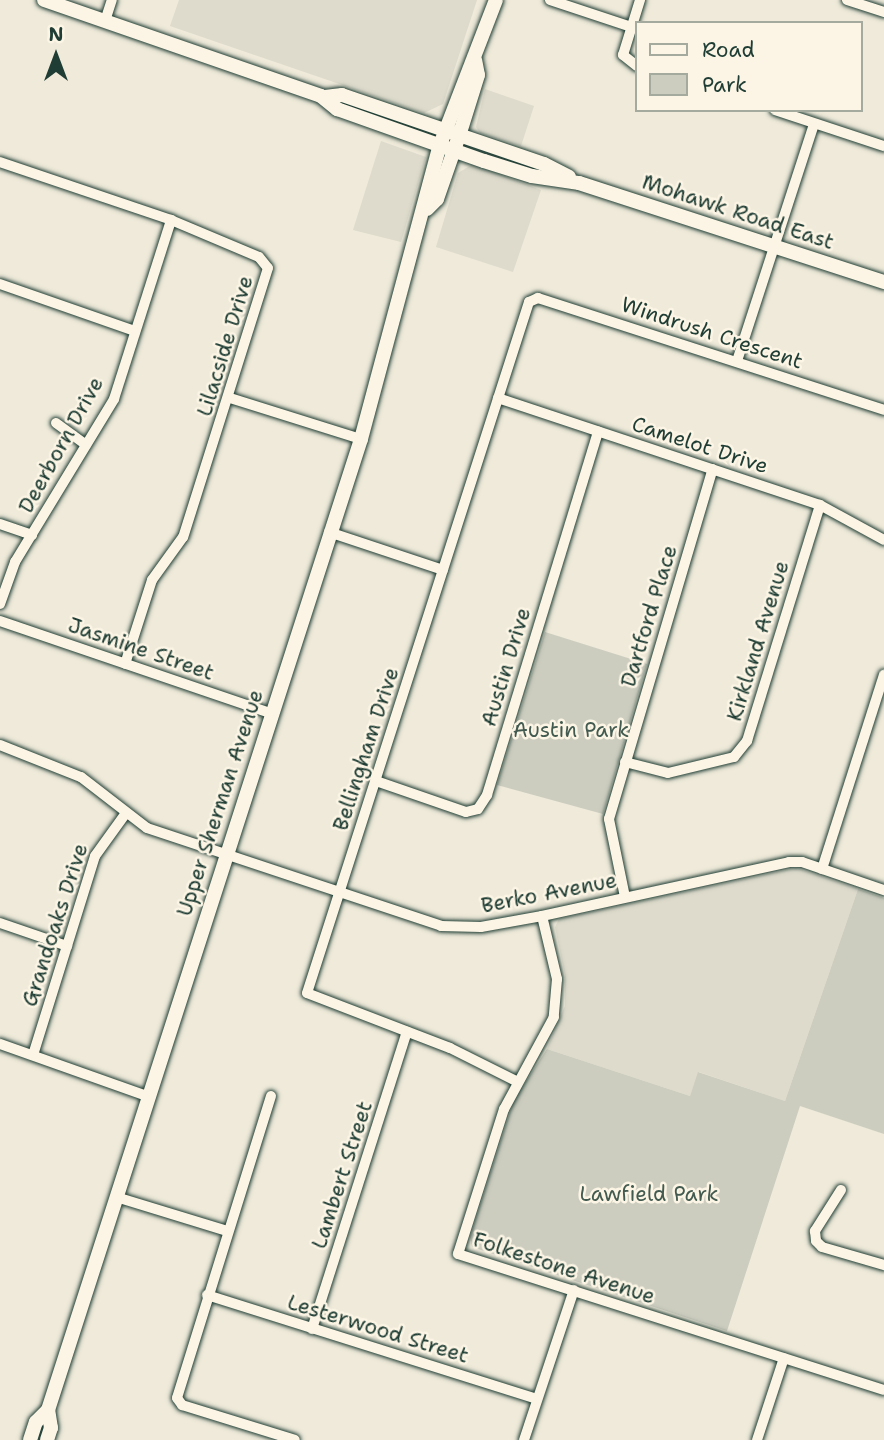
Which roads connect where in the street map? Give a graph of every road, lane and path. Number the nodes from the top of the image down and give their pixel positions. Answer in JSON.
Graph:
{"nodes":[{"id":1,"x":44,"y":0,"type":"edge"},
{"id":2,"x":112,"y":0,"type":"edge"},
{"id":3,"x":496,"y":0,"type":"edge"},
{"id":4,"x":550,"y":0,"type":"edge"},
{"id":5,"x":640,"y":0,"type":"edge"},
{"id":6,"x":847,"y":0,"type":"edge"},
{"id":7,"x":884,"y":12,"type":"edge"},
{"id":8,"x":105,"y":21,"type":"junction"},
{"id":9,"x":631,"y":27,"type":"junction"},
{"id":10,"x":636,"y":64,"type":"edge"},
{"id":11,"x":781,"y":112,"type":"edge"},
{"id":12,"x":814,"y":124,"type":"junction"},
{"id":13,"x":450,"y":140,"type":"junction"},
{"id":14,"x":884,"y":146,"type":"edge"},
{"id":15,"x":0,"y":162,"type":"edge"},
{"id":16,"x":171,"y":220,"type":"junction"},
{"id":17,"x":774,"y":245,"type":"junction"},
{"id":18,"x":884,"y":282,"type":"edge"},
{"id":19,"x":0,"y":284,"type":"edge"},
{"id":20,"x":529,"y":302,"type":"joint"},
{"id":21,"x":135,"y":331,"type":"junction"},
{"id":22,"x":737,"y":361,"type":"junction"},
{"id":23,"x":230,"y":398,"type":"junction"},
{"id":24,"x":498,"y":398,"type":"junction"},
{"id":25,"x":884,"y":410,"type":"edge"},
{"id":26,"x":56,"y":423,"type":"dead end"},
{"id":27,"x":598,"y":432,"type":"junction"},
{"id":28,"x":361,"y":439,"type":"junction"},
{"id":29,"x":86,"y":445,"type":"junction"},
{"id":30,"x":713,"y":470,"type":"junction"},
{"id":31,"x":820,"y":505,"type":"junction"},
{"id":32,"x":0,"y":524,"type":"edge"},
{"id":33,"x":329,"y":532,"type":"junction"},
{"id":34,"x":32,"y":535,"type":"junction"},
{"id":35,"x":884,"y":540,"type":"edge"},
{"id":36,"x":443,"y":570,"type":"junction"},
{"id":37,"x":0,"y":604,"type":"edge"},
{"id":38,"x":0,"y":621,"type":"edge"},
{"id":39,"x":125,"y":664,"type":"junction"},
{"id":40,"x":884,"y":675,"type":"edge"},
{"id":41,"x":271,"y":713,"type":"junction"},
{"id":42,"x":0,"y":745,"type":"edge"},
{"id":43,"x":625,"y":762,"type":"junction"},
{"id":44,"x":376,"y":781,"type":"junction"},
{"id":45,"x":126,"y":813,"type":"junction"},
{"id":46,"x":225,"y":853,"type":"junction"},
{"id":47,"x":822,"y":869,"type":"junction"},
{"id":48,"x":884,"y":890,"type":"edge"},
{"id":49,"x":340,"y":894,"type":"junction"},
{"id":50,"x":625,"y":897,"type":"junction"},
{"id":51,"x":542,"y":916,"type":"junction"},
{"id":52,"x":0,"y":923,"type":"edge"},
{"id":53,"x":67,"y":946,"type":"junction"},
{"id":54,"x":407,"y":1032,"type":"junction"},
{"id":55,"x":0,"y":1044,"type":"edge"},
{"id":56,"x":33,"y":1055,"type":"junction"},
{"id":57,"x":516,"y":1081,"type":"junction"},
{"id":58,"x":271,"y":1096,"type":"dead end"},
{"id":59,"x":150,"y":1097,"type":"junction"},
{"id":60,"x":841,"y":1190,"type":"dead end"},
{"id":61,"x":116,"y":1197,"type":"junction"},
{"id":62,"x":227,"y":1231,"type":"junction"},
{"id":63,"x":884,"y":1265,"type":"edge"},
{"id":64,"x":574,"y":1290,"type":"junction"},
{"id":65,"x":206,"y":1295,"type":"junction"},
{"id":66,"x":312,"y":1329,"type":"junction"},
{"id":67,"x":784,"y":1357,"type":"junction"},
{"id":68,"x":884,"y":1390,"type":"edge"},
{"id":69,"x":537,"y":1399,"type":"junction"},
{"id":70,"x":48,"y":1410,"type":"junction"},
{"id":71,"x":30,"y":1440,"type":"edge"},
{"id":72,"x":47,"y":1440,"type":"edge"},
{"id":73,"x":295,"y":1440,"type":"edge"},
{"id":74,"x":524,"y":1440,"type":"edge"},
{"id":75,"x":757,"y":1440,"type":"edge"}],
"edges":[{"from":1,"to":8,"type":"main road","name":"Mohawk Road East"},
{"from":2,"to":8,"type":"street"},
{"from":3,"to":13,"type":"main road","name":"Upper Sherman Avenue"},
{"from":4,"to":9,"type":"street"},
{"from":5,"to":9,"type":"street"},
{"from":6,"to":7,"type":"street"},
{"from":8,"to":13,"type":"main road","name":"Mohawk Road East"},
{"from":9,"to":10,"type":"street"},
{"from":11,"to":12,"type":"street"},
{"from":12,"to":14,"type":"street"},
{"from":12,"to":17,"type":"street"},
{"from":13,"to":17,"type":"main road","name":"Mohawk Road East"},
{"from":13,"to":28,"type":"main road","name":"Upper Sherman Avenue"},
{"from":15,"to":16,"type":"street","name":"Lilacside Drive"},
{"from":16,"to":21,"type":"street","name":"Deerborn Drive"},
{"from":16,"to":23,"type":"street","name":"Lilacside Drive"},
{"from":17,"to":18,"type":"main road","name":"Mohawk Road East"},
{"from":17,"to":22,"type":"street"},
{"from":19,"to":21,"type":"street"},
{"from":20,"to":22,"type":"street","name":"Windrush Crescent"},
{"from":20,"to":24,"type":"street","name":"Bellingham Drive"},
{"from":21,"to":29,"type":"street","name":"Deerborn Drive"},
{"from":22,"to":25,"type":"street","name":"Windrush Crescent"},
{"from":23,"to":28,"type":"street"},
{"from":23,"to":39,"type":"street","name":"Lilacside Drive"},
{"from":24,"to":27,"type":"street","name":"Camelot Drive"},
{"from":24,"to":36,"type":"street","name":"Bellingham Drive"},
{"from":26,"to":29,"type":"street"},
{"from":27,"to":30,"type":"street","name":"Camelot Drive"},
{"from":27,"to":44,"type":"street","name":"Austin Drive"},
{"from":28,"to":33,"type":"main road","name":"Upper Sherman Avenue"},
{"from":29,"to":34,"type":"street","name":"Deerborn Drive"},
{"from":30,"to":31,"type":"street","name":"Camelot Drive"},
{"from":30,"to":43,"type":"street","name":"Dartford Place"},
{"from":31,"to":35,"type":"street","name":"Camelot Drive"},
{"from":31,"to":43,"type":"street","name":"Kirkland Avenue"},
{"from":32,"to":34,"type":"street"},
{"from":33,"to":36,"type":"street"},
{"from":33,"to":41,"type":"main road","name":"Upper Sherman Avenue"},
{"from":34,"to":37,"type":"street","name":"Deerborn Drive"},
{"from":36,"to":44,"type":"street","name":"Bellingham Drive"},
{"from":38,"to":39,"type":"street","name":"Jasmine Street"},
{"from":39,"to":41,"type":"street","name":"Jasmine Street"},
{"from":40,"to":47,"type":"street"},
{"from":41,"to":46,"type":"main road","name":"Upper Sherman Avenue"},
{"from":42,"to":45,"type":"street","name":"Berko Avenue"},
{"from":43,"to":50,"type":"street","name":"Dartford Place"},
{"from":44,"to":49,"type":"street","name":"Bellingham Drive"},
{"from":45,"to":46,"type":"street","name":"Berko Avenue"},
{"from":45,"to":53,"type":"street","name":"Grandoaks Drive"},
{"from":46,"to":49,"type":"street","name":"Berko Avenue"},
{"from":46,"to":59,"type":"main road","name":"Upper Sherman Avenue"},
{"from":47,"to":48,"type":"street","name":"Berko Avenue"},
{"from":47,"to":50,"type":"street","name":"Berko Avenue"},
{"from":49,"to":51,"type":"street","name":"Berko Avenue"},
{"from":49,"to":54,"type":"street","name":"Bellingham Drive"},
{"from":50,"to":51,"type":"street","name":"Berko Avenue"},
{"from":51,"to":57,"type":"street","name":"Folkestone Avenue"},
{"from":52,"to":53,"type":"street"},
{"from":53,"to":56,"type":"street","name":"Grandoaks Drive"},
{"from":54,"to":57,"type":"street","name":"Bellingham Drive"},
{"from":54,"to":66,"type":"street","name":"Lambert Street"},
{"from":55,"to":56,"type":"street"},
{"from":56,"to":59,"type":"street"},
{"from":57,"to":64,"type":"street","name":"Folkestone Avenue"},
{"from":58,"to":62,"type":"street"},
{"from":59,"to":61,"type":"main road","name":"Upper Sherman Avenue"},
{"from":60,"to":63,"type":"street"},
{"from":61,"to":62,"type":"street"},
{"from":61,"to":70,"type":"main road","name":"Upper Sherman Avenue"},
{"from":62,"to":65,"type":"street"},
{"from":64,"to":67,"type":"street","name":"Folkestone Avenue"},
{"from":64,"to":69,"type":"street"},
{"from":65,"to":66,"type":"street","name":"Lesterwood Street"},
{"from":65,"to":73,"type":"street"},
{"from":66,"to":69,"type":"street","name":"Lesterwood Street"},
{"from":67,"to":68,"type":"street","name":"Folkestone Avenue"},
{"from":67,"to":75,"type":"street"},
{"from":69,"to":74,"type":"street"},
{"from":70,"to":71,"type":"main road","name":"Upper Sherman Avenue"},
{"from":70,"to":72,"type":"main road","name":"Upper Sherman Avenue"}]}
